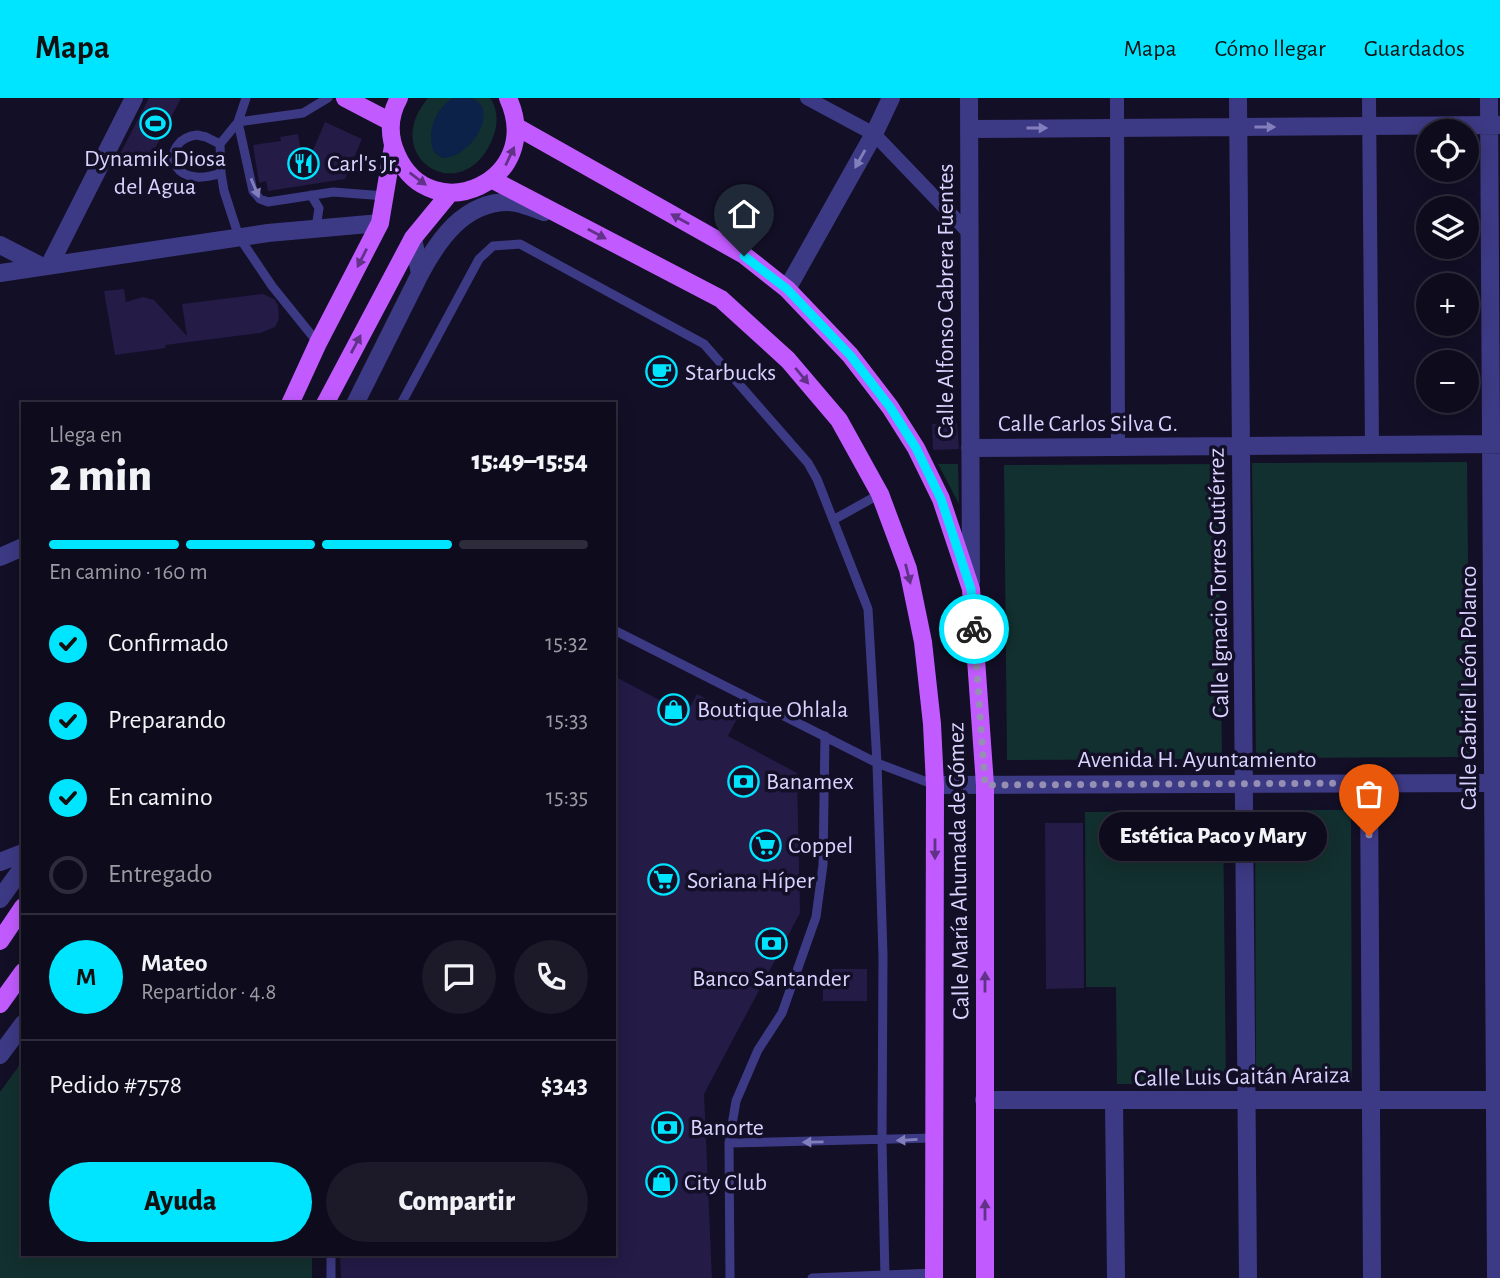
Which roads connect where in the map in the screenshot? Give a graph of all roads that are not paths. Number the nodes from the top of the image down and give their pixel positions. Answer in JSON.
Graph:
{"nodes":[{"id":1,"x":134,"y":98,"type":"edge"},
{"id":2,"x":246,"y":98,"type":"edge"},
{"id":3,"x":328,"y":98,"type":"edge"},
{"id":4,"x":345,"y":98,"type":"edge"},
{"id":5,"x":399,"y":98,"type":"edge"},
{"id":6,"x":508,"y":98,"type":"edge"},
{"id":7,"x":807,"y":98,"type":"edge"},
{"id":8,"x":891,"y":98,"type":"edge"},
{"id":9,"x":969,"y":98,"type":"edge"},
{"id":10,"x":1117,"y":98,"type":"edge"},
{"id":11,"x":1238,"y":98,"type":"edge"},
{"id":12,"x":1369,"y":98,"type":"edge"},
{"id":13,"x":1489,"y":98,"type":"edge"},
{"id":14,"x":238,"y":122,"type":"junction"},
{"id":15,"x":391,"y":122,"type":"junction"},
{"id":16,"x":1495,"y":125,"type":"edge"},
{"id":17,"x":1370,"y":126,"type":"junction"},
{"id":18,"x":517,"y":127,"type":"junction"},
{"id":19,"x":1238,"y":127,"type":"junction"},
{"id":20,"x":1117,"y":128,"type":"junction"},
{"id":21,"x":969,"y":129,"type":"junction"},
{"id":22,"x":874,"y":134,"type":"junction"},
{"id":23,"x":220,"y":144,"type":"junction"},
{"id":24,"x":393,"y":146,"type":"junction"},
{"id":25,"x":221,"y":173,"type":"junction"},
{"id":26,"x":493,"y":180,"type":"junction"},
{"id":27,"x":450,"y":192,"type":"junction"},
{"id":28,"x":311,"y":195,"type":"junction"},
{"id":29,"x":386,"y":196,"type":"junction"},
{"id":30,"x":569,"y":220,"type":"junction"},
{"id":31,"x":380,"y":223,"type":"junction"},
{"id":32,"x":316,"y":228,"type":"junction"},
{"id":33,"x":970,"y":234,"type":"junction"},
{"id":34,"x":239,"y":237,"type":"junction"},
{"id":35,"x":412,"y":238,"type":"junction"},
{"id":36,"x":0,"y":245,"type":"edge"},
{"id":37,"x":45,"y":265,"type":"junction"},
{"id":38,"x":0,"y":273,"type":"edge"},
{"id":39,"x":420,"y":274,"type":"junction"},
{"id":40,"x":787,"y":289,"type":"junction"},
{"id":41,"x":318,"y":343,"type":"junction"},
{"id":42,"x":335,"y":396,"type":"edge"},
{"id":43,"x":293,"y":397,"type":"edge"},
{"id":44,"x":356,"y":402,"type":"edge"},
{"id":45,"x":402,"y":402,"type":"edge"},
{"id":46,"x":1496,"y":444,"type":"edge"},
{"id":47,"x":1371,"y":445,"type":"junction"},
{"id":48,"x":1241,"y":446,"type":"junction"},
{"id":49,"x":1118,"y":447,"type":"junction"},
{"id":50,"x":970,"y":448,"type":"junction"},
{"id":51,"x":880,"y":494,"type":"junction"},
{"id":52,"x":833,"y":520,"type":"junction"},
{"id":53,"x":21,"y":548,"type":"edge"},
{"id":54,"x":0,"y":557,"type":"edge"},
{"id":55,"x":971,"y":589,"type":"junction"},
{"id":56,"x":616,"y":631,"type":"edge"},
{"id":57,"x":824,"y":736,"type":"junction"},
{"id":58,"x":877,"y":763,"type":"junction"},
{"id":59,"x":1244,"y":783,"type":"junction"},
{"id":60,"x":1369,"y":783,"type":"junction"},
{"id":61,"x":1497,"y":783,"type":"edge"},
{"id":62,"x":935,"y":785,"type":"junction"},
{"id":63,"x":985,"y":785,"type":"junction"},
{"id":64,"x":21,"y":854,"type":"edge"},
{"id":65,"x":0,"y":862,"type":"edge"},
{"id":66,"x":21,"y":870,"type":"edge"},
{"id":67,"x":0,"y":899,"type":"edge"},
{"id":68,"x":21,"y":910,"type":"edge"},
{"id":69,"x":0,"y":941,"type":"edge"},
{"id":70,"x":21,"y":975,"type":"edge"},
{"id":71,"x":0,"y":1004,"type":"edge"},
{"id":72,"x":21,"y":1027,"type":"edge"},
{"id":73,"x":0,"y":1055,"type":"edge"},
{"id":74,"x":1370,"y":1099,"type":"junction"},
{"id":75,"x":984,"y":1100,"type":"junction"},
{"id":76,"x":1246,"y":1100,"type":"junction"},
{"id":77,"x":1497,"y":1100,"type":"edge"},
{"id":78,"x":1114,"y":1101,"type":"junction"},
{"id":79,"x":933,"y":1138,"type":"junction"},
{"id":80,"x":882,"y":1141,"type":"junction"},
{"id":81,"x":729,"y":1143,"type":"junction"},
{"id":82,"x":331,"y":1256,"type":"edge"},
{"id":83,"x":885,"y":1276,"type":"edge"},
{"id":84,"x":934,"y":1276,"type":"edge"},
{"id":85,"x":331,"y":1278,"type":"edge"},
{"id":86,"x":730,"y":1278,"type":"edge"},
{"id":87,"x":812,"y":1278,"type":"edge"},
{"id":88,"x":985,"y":1278,"type":"edge"},
{"id":89,"x":1116,"y":1278,"type":"edge"},
{"id":90,"x":1248,"y":1278,"type":"edge"},
{"id":91,"x":1372,"y":1278,"type":"edge"},
{"id":92,"x":1496,"y":1278,"type":"edge"}],
"edges":[{"from":1,"to":37,"type":"street"},
{"from":2,"to":14,"type":"lane"},
{"from":3,"to":14,"type":"lane"},
{"from":4,"to":15,"type":"main road"},
{"from":5,"to":15,"type":"main road"},
{"from":6,"to":18,"type":"main road"},
{"from":7,"to":22,"type":"street"},
{"from":8,"to":22,"type":"street"},
{"from":9,"to":21,"type":"street","name":"Calle Alfonso Cabrera Fuentes"},
{"from":10,"to":20,"type":"street"},
{"from":11,"to":19,"type":"street","name":"Calle Ignacio Torres Gutiérrez"},
{"from":12,"to":17,"type":"street"},
{"from":13,"to":16,"type":"street","name":"Calle Gabriel León Polanco"},
{"from":14,"to":23,"type":"lane"},
{"from":14,"to":28,"type":"lane","one_way":true},
{"from":15,"to":24,"type":"main road"},
{"from":16,"to":17,"type":"street"},
{"from":16,"to":46,"type":"street","name":"Calle Gabriel León Polanco"},
{"from":19,"to":17,"type":"street","one_way":true},
{"from":17,"to":47,"type":"street"},
{"from":26,"to":18,"type":"main road","one_way":true},
{"from":40,"to":18,"type":"main road","name":"Calle María Ahumada de Gómez","one_way":true},
{"from":19,"to":20,"type":"street"},
{"from":19,"to":48,"type":"street","name":"Calle Ignacio Torres Gutiérrez"},
{"from":21,"to":20,"type":"street","one_way":true},
{"from":20,"to":49,"type":"street"},
{"from":21,"to":33,"type":"street","name":"Calle Alfonso Cabrera Fuentes"},
{"from":22,"to":33,"type":"street"},
{"from":22,"to":40,"type":"street","one_way":true},
{"from":23,"to":25,"type":"lane"},
{"from":23,"to":25,"type":"lane"},
{"from":24,"to":27,"type":"main road","one_way":true},
{"from":24,"to":29,"type":"main road"},
{"from":25,"to":34,"type":"lane"},
{"from":26,"to":27,"type":"main road"},
{"from":26,"to":30,"type":"main road","name":"Calle María Ahumada de Gómez"},
{"from":27,"to":35,"type":"main road"},
{"from":28,"to":29,"type":"lane"},
{"from":28,"to":32,"type":"lane"},
{"from":29,"to":31,"type":"main road"},
{"from":30,"to":39,"type":"street"},
{"from":30,"to":51,"type":"main road","name":"Calle María Ahumada de Gómez","one_way":true},
{"from":31,"to":32,"type":"street"},
{"from":31,"to":41,"type":"main road","one_way":true},
{"from":32,"to":34,"type":"street"},
{"from":33,"to":50,"type":"street","name":"Calle Alfonso Cabrera Fuentes"},
{"from":34,"to":37,"type":"street"},
{"from":34,"to":41,"type":"lane"},
{"from":35,"to":39,"type":"street"},
{"from":42,"to":35,"type":"main road","one_way":true},
{"from":36,"to":37,"type":"street"},
{"from":37,"to":38,"type":"street"},
{"from":39,"to":44,"type":"street"},
{"from":40,"to":55,"type":"main road","name":"Calle María Ahumada de Gómez"},
{"from":41,"to":43,"type":"main road"},
{"from":45,"to":52,"type":"lane"},
{"from":46,"to":47,"type":"street","name":"Calle Carlos Silva G."},
{"from":46,"to":61,"type":"street","name":"Calle Gabriel León Polanco"},
{"from":47,"to":48,"type":"street","name":"Calle Carlos Silva G."},
{"from":48,"to":49,"type":"street","name":"Calle Carlos Silva G."},
{"from":48,"to":59,"type":"street","name":"Calle Ignacio Torres Gutiérrez"},
{"from":49,"to":50,"type":"street","name":"Calle Carlos Silva G."},
{"from":50,"to":55,"type":"street","name":"Calle Alfonso Cabrera Fuentes"},
{"from":51,"to":52,"type":"lane"},
{"from":51,"to":62,"type":"main road","name":"Calle María Ahumada de Gómez","one_way":true},
{"from":52,"to":58,"type":"lane"},
{"from":53,"to":54,"type":"street"},
{"from":55,"to":63,"type":"main road","name":"Calle María Ahumada de Gómez"},
{"from":56,"to":57,"type":"lane"},
{"from":57,"to":58,"type":"lane"},
{"from":57,"to":81,"type":"lane"},
{"from":58,"to":62,"type":"lane"},
{"from":58,"to":80,"type":"lane"},
{"from":59,"to":60,"type":"street","name":"Avenida H. Ayuntamiento"},
{"from":59,"to":63,"type":"street","name":"Avenida H. Ayuntamiento"},
{"from":59,"to":76,"type":"street","name":"Calle Ignacio Torres Gutiérrez"},
{"from":60,"to":61,"type":"street","name":"Avenida H. Ayuntamiento"},
{"from":60,"to":74,"type":"street"},
{"from":61,"to":77,"type":"street","name":"Calle Gabriel León Polanco"},
{"from":62,"to":63,"type":"street","name":"Avenida H. Ayuntamiento"},
{"from":62,"to":79,"type":"main road","name":"Calle María Ahumada de Gómez","one_way":true},
{"from":75,"to":63,"type":"main road","name":"Calle María Ahumada de Gómez","one_way":true},
{"from":64,"to":65,"type":"street"},
{"from":66,"to":67,"type":"street"},
{"from":68,"to":69,"type":"main road"},
{"from":70,"to":71,"type":"main road"},
{"from":72,"to":73,"type":"street"},
{"from":74,"to":76,"type":"street","name":"Calle Luis Gaitán Araiza"},
{"from":74,"to":77,"type":"street","name":"Calle Luis Gaitán Araiza"},
{"from":74,"to":91,"type":"street"},
{"from":75,"to":78,"type":"street","name":"Calle Luis Gaitán Araiza"},
{"from":88,"to":75,"type":"main road","name":"Calle María Ahumada de Gómez","one_way":true},
{"from":76,"to":78,"type":"street","name":"Calle Luis Gaitán Araiza"},
{"from":76,"to":90,"type":"street","name":"Calle Ignacio Torres Gutiérrez"},
{"from":77,"to":92,"type":"street","name":"Calle Gabriel León Polanco"},
{"from":78,"to":89,"type":"street"},
{"from":79,"to":80,"type":"lane","one_way":true},
{"from":79,"to":84,"type":"main road","name":"Calle María Ahumada de Gómez"},
{"from":80,"to":81,"type":"lane","one_way":true},
{"from":80,"to":83,"type":"lane"},
{"from":81,"to":86,"type":"lane"},
{"from":82,"to":85,"type":"lane"},
{"from":83,"to":84,"type":"lane"},
{"from":83,"to":87,"type":"lane"}]}
